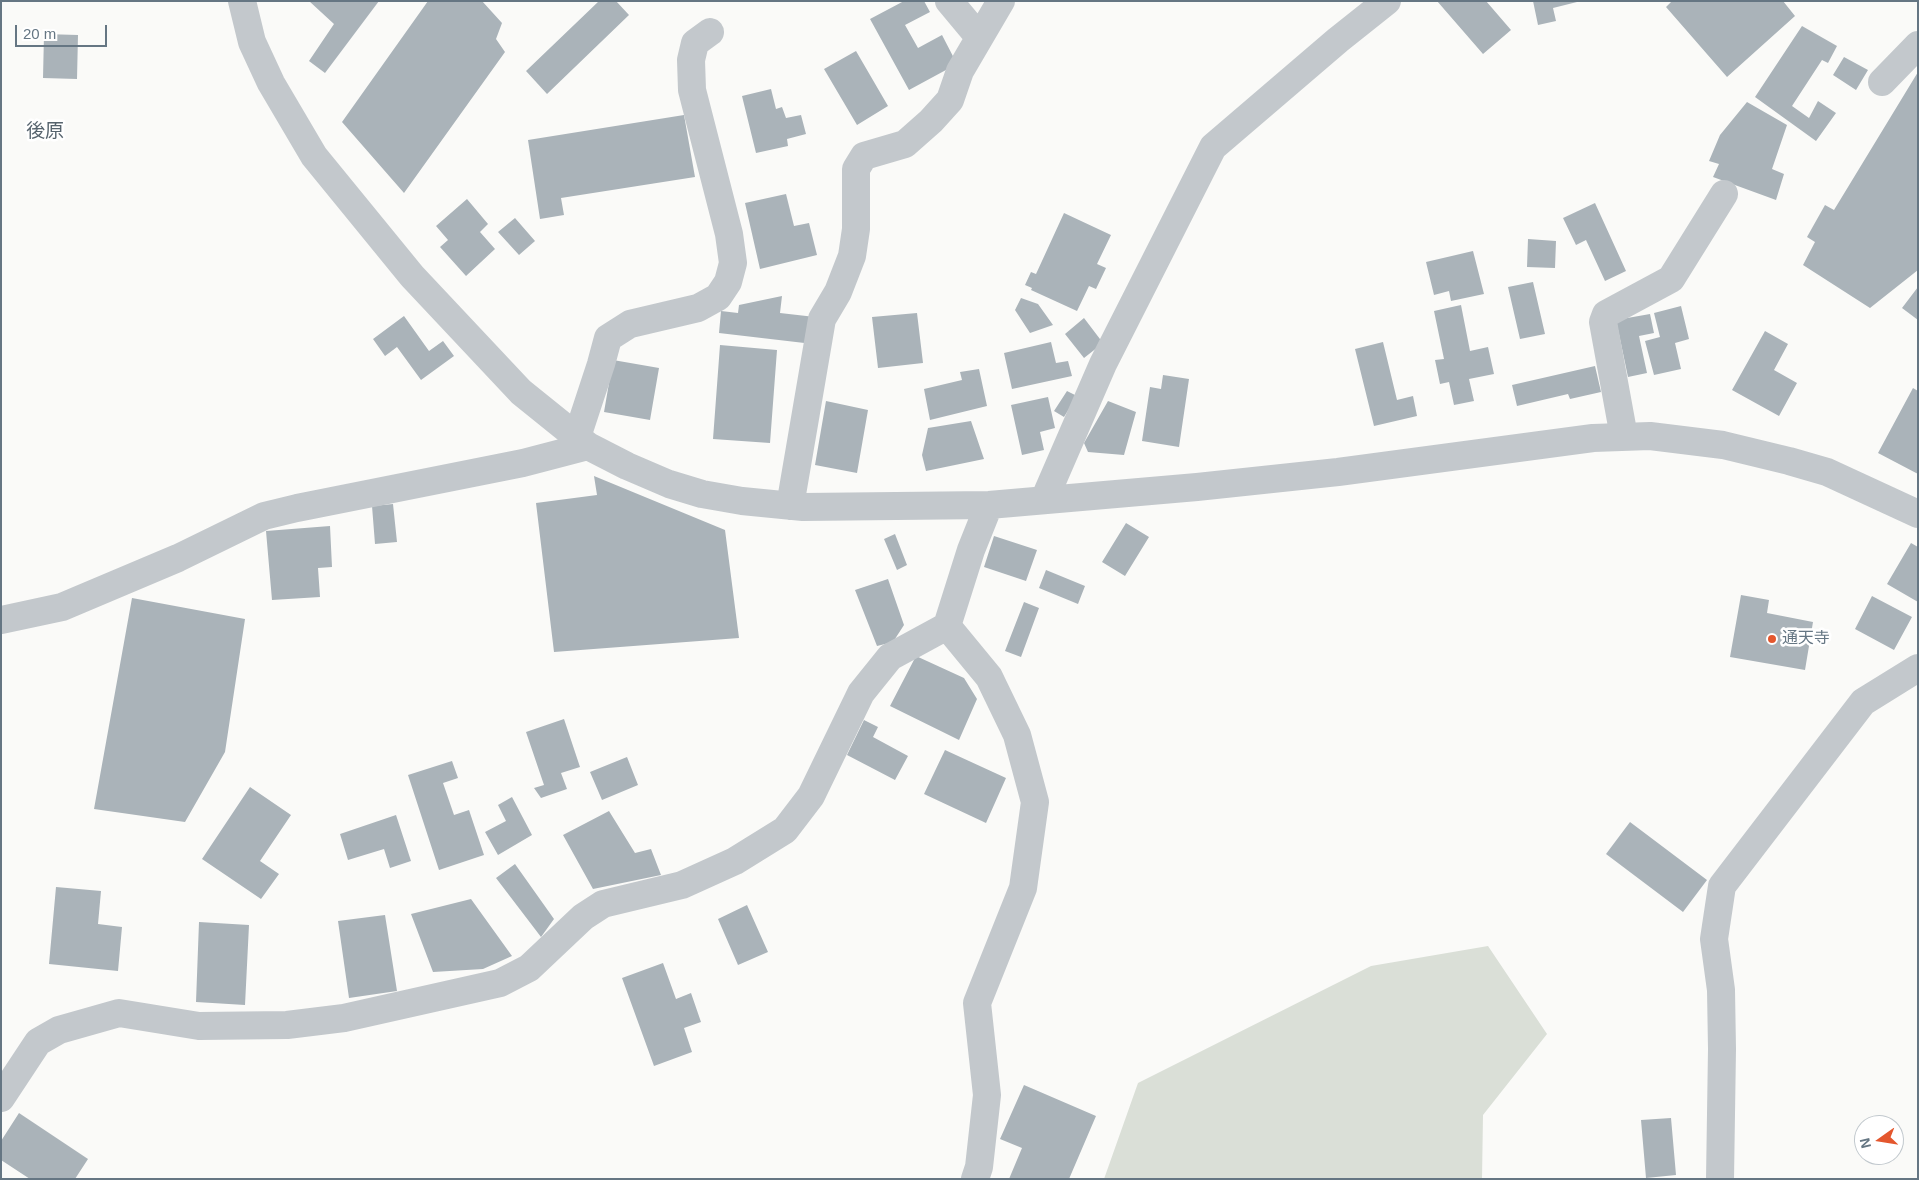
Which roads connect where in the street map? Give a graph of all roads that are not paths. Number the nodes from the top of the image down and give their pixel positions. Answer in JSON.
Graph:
{"nodes":[{"id":1,"x":242,"y":1,"type":"edge"},
{"id":2,"x":949,"y":1,"type":"edge"},
{"id":3,"x":1001,"y":1,"type":"edge"},
{"id":4,"x":1387,"y":1,"type":"edge"},
{"id":5,"x":710,"y":32,"type":"dead end"},
{"id":6,"x":979,"y":37,"type":"junction"},
{"id":7,"x":1918,"y":44,"type":"edge"},
{"id":8,"x":1882,"y":82,"type":"dead end"},
{"id":9,"x":1724,"y":194,"type":"dead end"},
{"id":10,"x":1624,"y":437,"type":"junction"},
{"id":11,"x":582,"y":441,"type":"junction"},
{"id":12,"x":1044,"y":500,"type":"junction"},
{"id":13,"x":989,"y":504,"type":"junction"},
{"id":14,"x":790,"y":506,"type":"junction"},
{"id":15,"x":1918,"y":514,"type":"edge"},
{"id":16,"x":1,"y":620,"type":"edge"},
{"id":17,"x":947,"y":626,"type":"junction"},
{"id":18,"x":1918,"y":668,"type":"edge"},
{"id":19,"x":1,"y":1098,"type":"edge"},
{"id":20,"x":976,"y":1179,"type":"edge"},
{"id":21,"x":1720,"y":1179,"type":"edge"}],
"edges":[{"from":1,"to":11,"type":"street"},
{"from":2,"to":6,"type":"street"},
{"from":3,"to":6,"type":"street"},
{"from":4,"to":12,"type":"street"},
{"from":5,"to":11,"type":"street"},
{"from":6,"to":14,"type":"street"},
{"from":7,"to":8,"type":"street"},
{"from":9,"to":10,"type":"street"},
{"from":10,"to":12,"type":"street"},
{"from":10,"to":15,"type":"street"},
{"from":11,"to":14,"type":"street"},
{"from":11,"to":16,"type":"street"},
{"from":12,"to":13,"type":"street"},
{"from":13,"to":14,"type":"street"},
{"from":13,"to":17,"type":"street"},
{"from":17,"to":19,"type":"street"},
{"from":17,"to":20,"type":"street"},
{"from":18,"to":21,"type":"street"}]}
